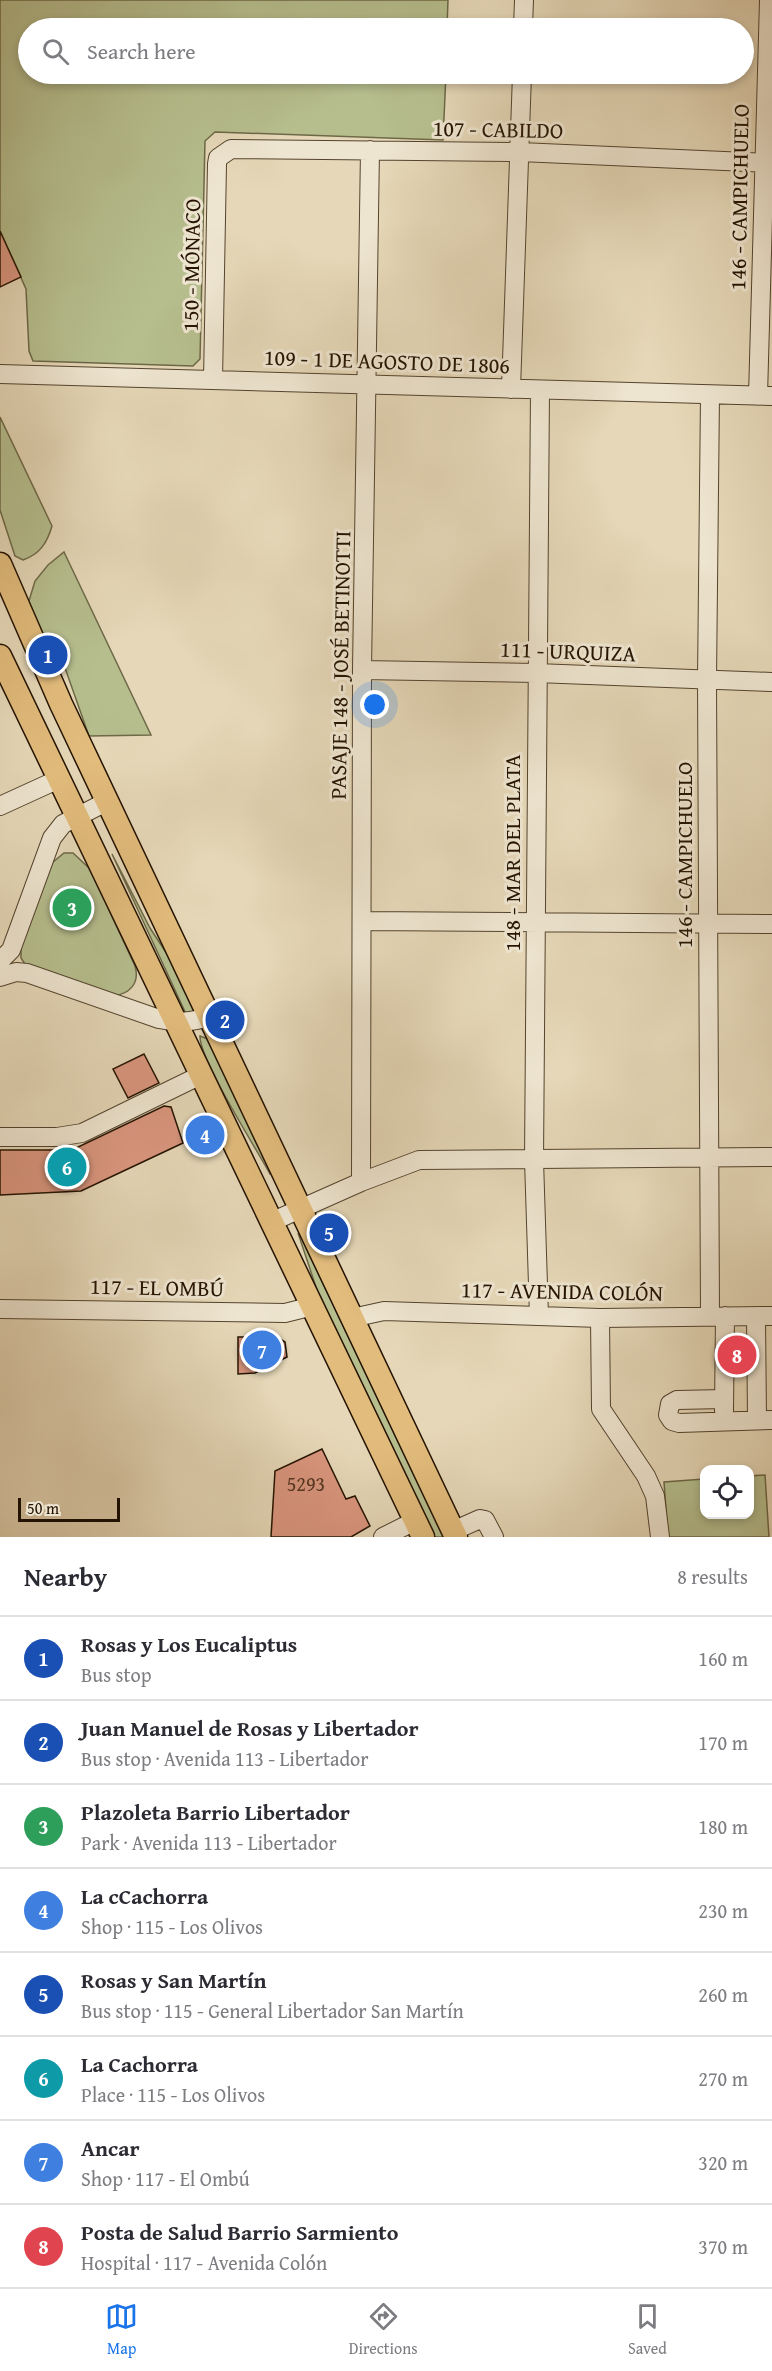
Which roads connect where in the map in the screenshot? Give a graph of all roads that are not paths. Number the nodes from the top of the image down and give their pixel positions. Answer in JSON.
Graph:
{"nodes":[{"id":1,"x":524,"y":0,"type":"edge"},
{"id":2,"x":769,"y":0,"type":"edge"},
{"id":3,"x":523,"y":18,"type":"edge"},
{"id":4,"x":522,"y":84,"type":"edge"},
{"id":5,"x":370,"y":150,"type":"junction"},
{"id":6,"x":520,"y":152,"type":"junction"},
{"id":7,"x":224,"y":153,"type":"joint"},
{"id":8,"x":768,"y":163,"type":"edge"},
{"id":9,"x":0,"y":374,"type":"edge"},
{"id":10,"x":213,"y":380,"type":"junction"},
{"id":11,"x":368,"y":384,"type":"junction"},
{"id":12,"x":512,"y":389,"type":"junction"},
{"id":13,"x":540,"y":390,"type":"junction"},
{"id":14,"x":710,"y":395,"type":"junction"},
{"id":15,"x":765,"y":396,"type":"edge"},
{"id":16,"x":0,"y":564,"type":"edge"},
{"id":17,"x":0,"y":656,"type":"edge"},
{"id":18,"x":362,"y":670,"type":"junction"},
{"id":19,"x":536,"y":673,"type":"junction"},
{"id":20,"x":707,"y":680,"type":"junction"},
{"id":21,"x":772,"y":682,"type":"edge"},
{"id":22,"x":59,"y":779,"type":"junction"},
{"id":23,"x":108,"y":801,"type":"junction"},
{"id":24,"x":0,"y":807,"type":"edge"},
{"id":25,"x":77,"y":816,"type":"junction"},
{"id":26,"x":362,"y":921,"type":"junction"},
{"id":27,"x":535,"y":922,"type":"junction"},
{"id":28,"x":708,"y":924,"type":"junction"},
{"id":29,"x":772,"y":924,"type":"edge"},
{"id":30,"x":0,"y":961,"type":"edge"},
{"id":31,"x":0,"y":977,"type":"edge"},
{"id":32,"x":210,"y":1017,"type":"junction"},
{"id":33,"x":176,"y":1022,"type":"junction"},
{"id":34,"x":201,"y":1075,"type":"junction"},
{"id":35,"x":0,"y":1137,"type":"edge"},
{"id":36,"x":708,"y":1157,"type":"junction"},
{"id":37,"x":772,"y":1157,"type":"edge"},
{"id":38,"x":534,"y":1160,"type":"junction"},
{"id":39,"x":362,"y":1182,"type":"junction"},
{"id":40,"x":299,"y":1208,"type":"junction"},
{"id":41,"x":271,"y":1222,"type":"junction"},
{"id":42,"x":313,"y":1306,"type":"junction"},
{"id":43,"x":0,"y":1309,"type":"edge"},
{"id":44,"x":539,"y":1316,"type":"junction"},
{"id":45,"x":718,"y":1316,"type":"junction"},
{"id":46,"x":764,"y":1316,"type":"edge"},
{"id":47,"x":352,"y":1318,"type":"junction"},
{"id":48,"x":600,"y":1318,"type":"junction"},
{"id":49,"x":724,"y":1399,"type":"junction"},
{"id":50,"x":764,"y":1420,"type":"edge"},
{"id":51,"x":724,"y":1421,"type":"junction"},
{"id":52,"x":419,"y":1529,"type":"edge"},
{"id":53,"x":455,"y":1534,"type":"edge"},
{"id":54,"x":383,"y":1537,"type":"edge"},
{"id":55,"x":494,"y":1537,"type":"edge"},
{"id":56,"x":660,"y":1537,"type":"edge"}],
"edges":[{"from":1,"to":3,"type":"street"},
{"from":2,"to":8,"type":"street","name":"146 - CAMPICHUELO"},
{"from":4,"to":6,"type":"street"},
{"from":5,"to":6,"type":"street","name":"107 - CABILDO"},
{"from":5,"to":7,"type":"street","name":"107 - CABILDO"},
{"from":5,"to":11,"type":"street","name":"PASAJE 148 - JOSÉ BETINOTTI"},
{"from":6,"to":8,"type":"street","name":"107 - CABILDO"},
{"from":6,"to":12,"type":"street"},
{"from":7,"to":10,"type":"street","name":"150 - MÓNACO"},
{"from":8,"to":15,"type":"street","name":"146 - CAMPICHUELO"},
{"from":9,"to":10,"type":"street","name":"109 - 1 DE AGOSTO DE 1806"},
{"from":10,"to":11,"type":"street","name":"109 - 1 DE AGOSTO DE 1806"},
{"from":11,"to":12,"type":"street","name":"109 - 1 DE AGOSTO DE 1806"},
{"from":11,"to":18,"type":"street","name":"PASAJE 148 - JOSÉ BETINOTTI"},
{"from":12,"to":13,"type":"street","name":"109 - 1 DE AGOSTO DE 1806"},
{"from":13,"to":14,"type":"street","name":"109 - 1 DE AGOSTO DE 1806"},
{"from":13,"to":19,"type":"street","name":"148 - MAR DEL PLATA"},
{"from":14,"to":15,"type":"street","name":"109 - 1 DE AGOSTO DE 1806"},
{"from":14,"to":20,"type":"street","name":"146 - CAMPICHUELO"},
{"from":16,"to":23,"type":"main road"},
{"from":17,"to":22,"type":"main road"},
{"from":18,"to":19,"type":"street","name":"111 - URQUIZA"},
{"from":18,"to":26,"type":"street","name":"PASAJE 148 - JOSÉ BETINOTTI"},
{"from":19,"to":20,"type":"street","name":"111 - URQUIZA"},
{"from":19,"to":27,"type":"street","name":"148 - MAR DEL PLATA"},
{"from":20,"to":21,"type":"street","name":"111 - URQUIZA"},
{"from":20,"to":28,"type":"street","name":"146 - CAMPICHUELO"},
{"from":22,"to":24,"type":"street"},
{"from":22,"to":25,"type":"main road"},
{"from":23,"to":25,"type":"street"},
{"from":23,"to":32,"type":"main road"},
{"from":25,"to":30,"type":"street"},
{"from":25,"to":33,"type":"main road"},
{"from":26,"to":27,"type":"street"},
{"from":26,"to":39,"type":"street","name":"PASAJE 148 - JOSÉ BETINOTTI"},
{"from":27,"to":28,"type":"street"},
{"from":27,"to":38,"type":"street","name":"148 - MAR DEL PLATA"},
{"from":28,"to":29,"type":"street"},
{"from":28,"to":36,"type":"street","name":"146 - CAMPICHUELO"},
{"from":31,"to":33,"type":"street"},
{"from":32,"to":33,"type":"street"},
{"from":32,"to":40,"type":"main road"},
{"from":33,"to":34,"type":"main road"},
{"from":34,"to":35,"type":"street"},
{"from":34,"to":41,"type":"main road"},
{"from":36,"to":37,"type":"street"},
{"from":36,"to":38,"type":"street"},
{"from":36,"to":45,"type":"street","name":"146 - CAMPICHUELO"},
{"from":38,"to":39,"type":"street"},
{"from":38,"to":44,"type":"street","name":"148 - MAR DEL PLATA"},
{"from":39,"to":40,"type":"street"},
{"from":40,"to":41,"type":"street"},
{"from":40,"to":47,"type":"main road"},
{"from":41,"to":42,"type":"main road"},
{"from":42,"to":43,"type":"street","name":"117 - EL OMBÚ"},
{"from":42,"to":52,"type":"main road"},
{"from":44,"to":47,"type":"street","name":"117 - AVENIDA COLÓN"},
{"from":44,"to":48,"type":"street","name":"117 - AVENIDA COLÓN"},
{"from":45,"to":46,"type":"street","name":"117 - AVENIDA COLÓN"},
{"from":45,"to":48,"type":"street","name":"117 - AVENIDA COLÓN"},
{"from":45,"to":49,"type":"street","name":"146 - CAMPICHUELO"},
{"from":46,"to":50,"type":"street"},
{"from":47,"to":53,"type":"main road"},
{"from":48,"to":56,"type":"street"},
{"from":49,"to":51,"type":"street","name":"146 - CAMPICHUELO"},
{"from":49,"to":51,"type":"street"},
{"from":50,"to":51,"type":"street"},
{"from":52,"to":54,"type":"street"},
{"from":53,"to":55,"type":"street"}]}
